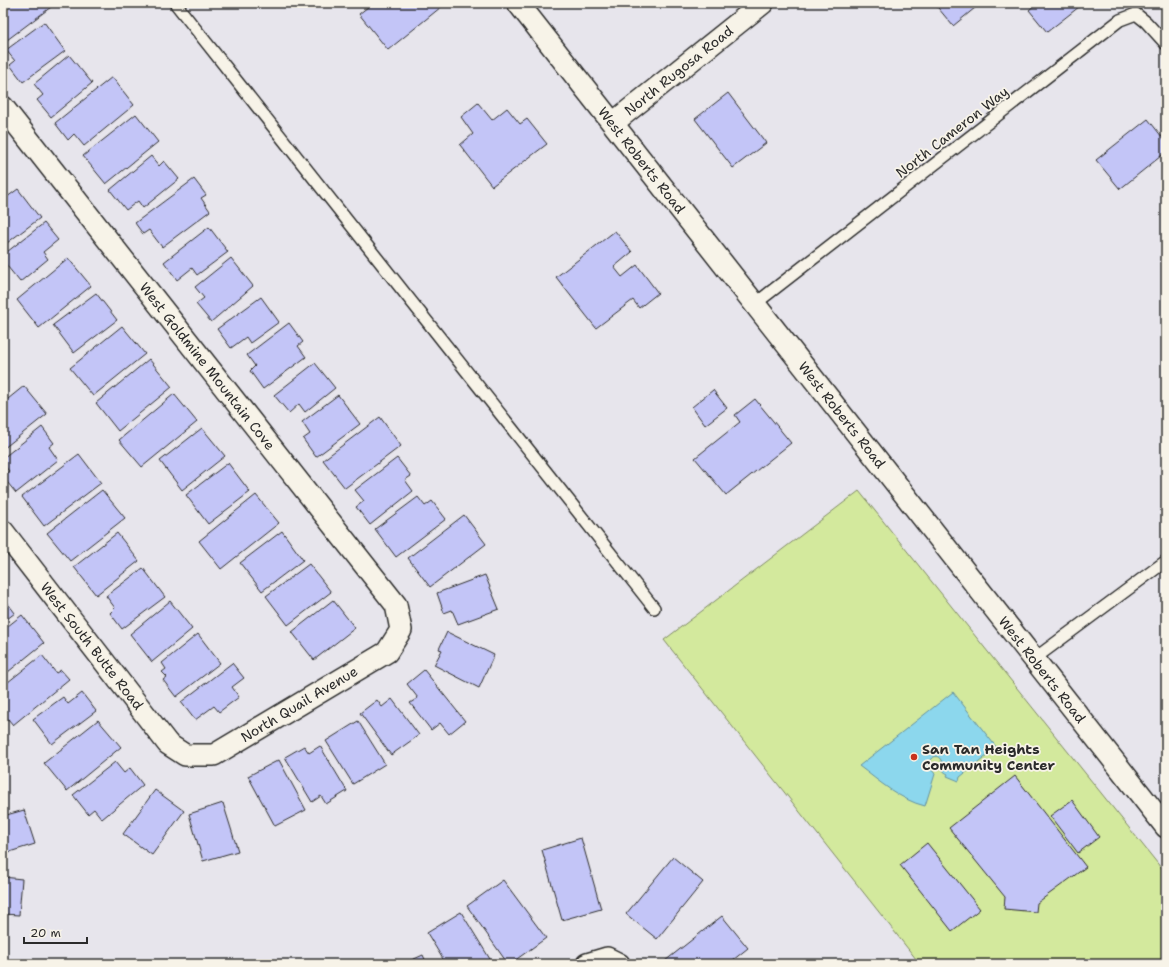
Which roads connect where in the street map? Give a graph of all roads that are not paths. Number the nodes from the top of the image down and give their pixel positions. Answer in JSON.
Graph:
{"nodes":[{"id":1,"x":175,"y":3,"type":"edge"},
{"id":2,"x":518,"y":3,"type":"edge"},
{"id":3,"x":762,"y":3,"type":"edge"},
{"id":4,"x":1166,"y":44,"type":"edge"},
{"id":5,"x":3,"y":108,"type":"edge"},
{"id":6,"x":613,"y":123,"type":"junction"},
{"id":7,"x":755,"y":304,"type":"junction"},
{"id":8,"x":3,"y":531,"type":"edge"},
{"id":9,"x":1166,"y":561,"type":"edge"},
{"id":10,"x":654,"y":608,"type":"dead end"},
{"id":11,"x":401,"y":630,"type":"joint"},
{"id":12,"x":1034,"y":659,"type":"junction"},
{"id":13,"x":186,"y":755,"type":"joint"},
{"id":14,"x":1166,"y":827,"type":"edge"},
{"id":15,"x":613,"y":961,"type":"edge"},
{"id":16,"x":587,"y":964,"type":"edge"}],
"edges":[{"from":1,"to":10,"type":"lane"},
{"from":2,"to":6,"type":"street","name":"West Roberts Road"},
{"from":3,"to":6,"type":"street","name":"North Rugosa Road"},
{"from":4,"to":7,"type":"lane","name":"North Cameron Way"},
{"from":5,"to":11,"type":"street","name":"West Goldmine Mountain Cove"},
{"from":6,"to":7,"type":"street","name":"West Roberts Road"},
{"from":7,"to":12,"type":"street","name":"West Roberts Road"},
{"from":8,"to":13,"type":"street","name":"West South Butte Road"},
{"from":9,"to":12,"type":"lane"},
{"from":11,"to":13,"type":"street","name":"North Quail Avenue"},
{"from":12,"to":14,"type":"street","name":"West Roberts Road"},
{"from":15,"to":16,"type":"street"}]}
